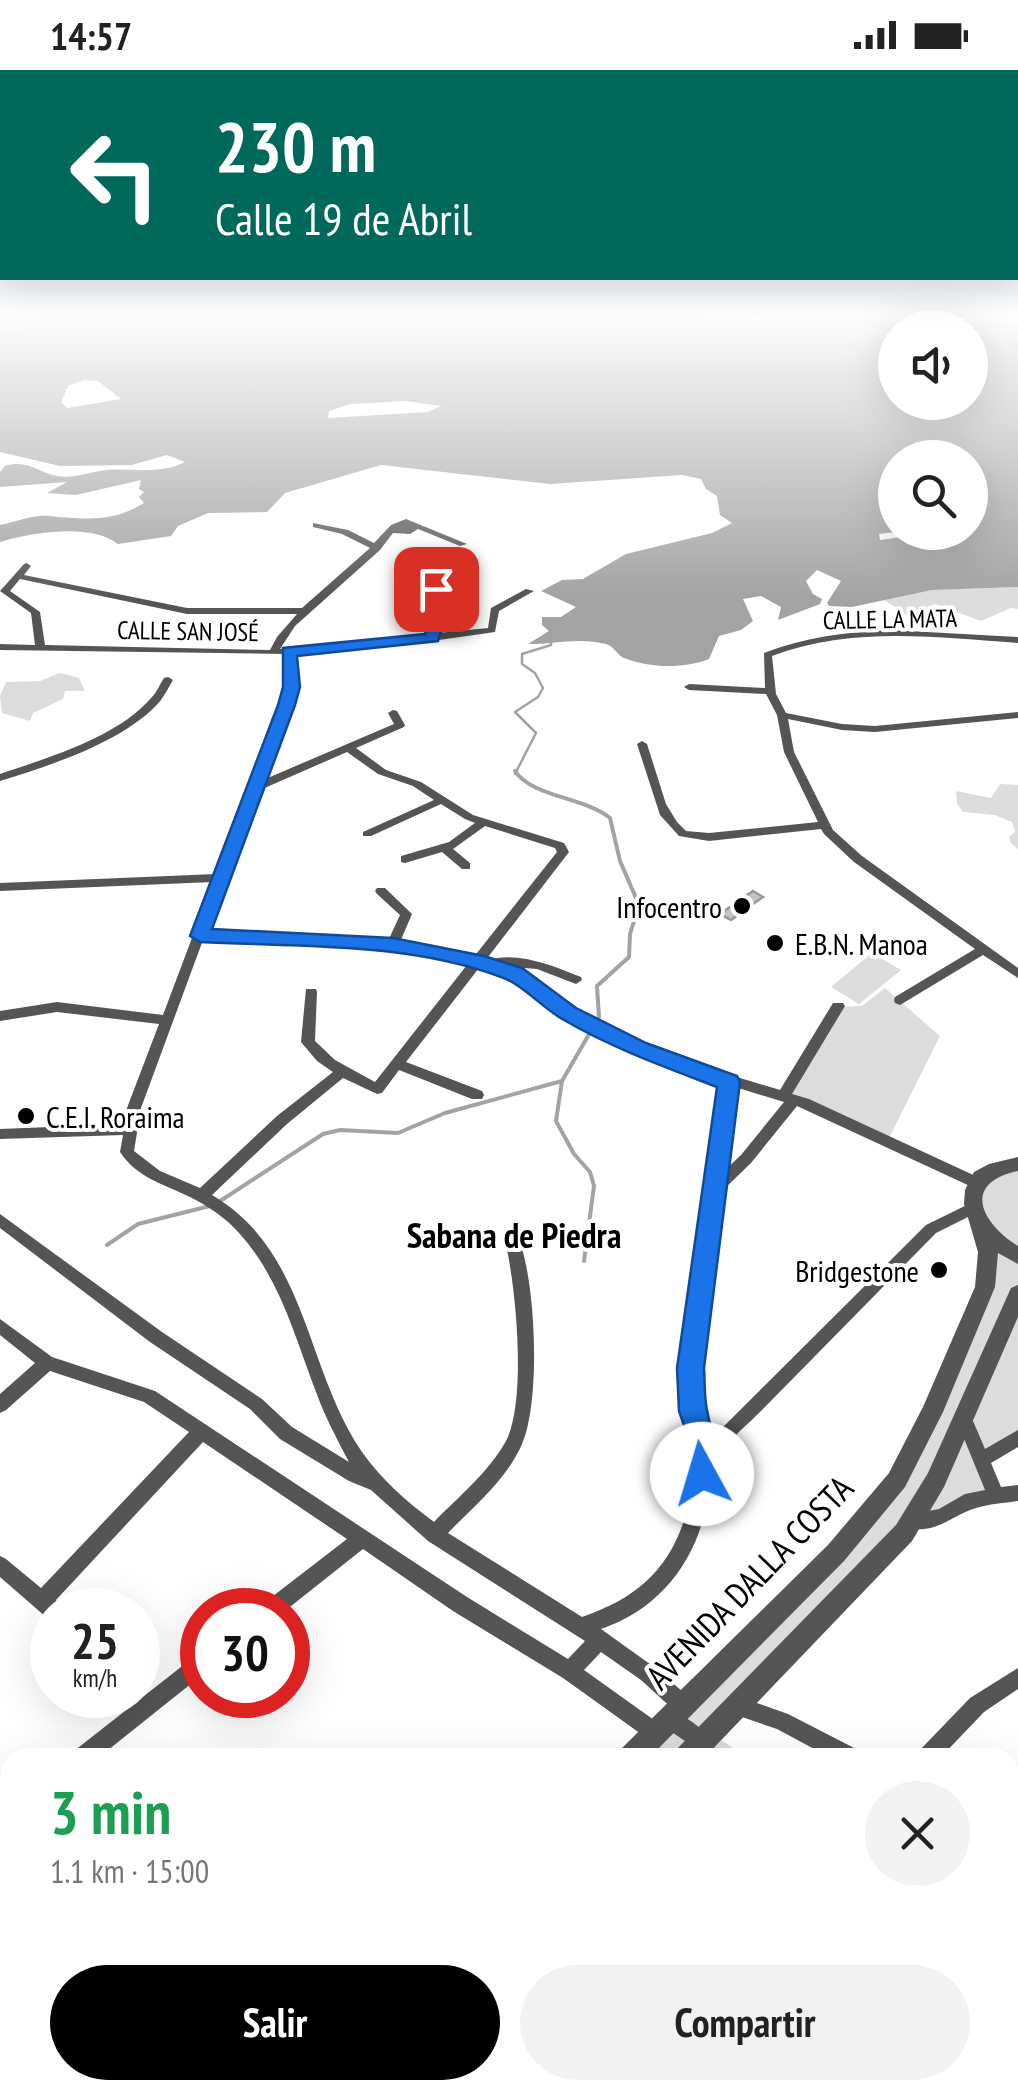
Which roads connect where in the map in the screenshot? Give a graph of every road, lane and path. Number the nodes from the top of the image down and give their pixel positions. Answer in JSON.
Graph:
{"nodes":[{"id":1,"x":401,"y":522,"type":"junction"},
{"id":2,"x":316,"y":525,"type":"dead end"},
{"id":3,"x":418,"y":526,"type":"junction"},
{"id":4,"x":463,"y":544,"type":"dead end"},
{"id":5,"x":377,"y":548,"type":"junction"},
{"id":6,"x":27,"y":566,"type":"dead end"},
{"id":7,"x":423,"y":576,"type":"dead end"},
{"id":8,"x":16,"y":578,"type":"junction"},
{"id":9,"x":2,"y":590,"type":"edge"},
{"id":10,"x":530,"y":592,"type":"dead end"},
{"id":11,"x":18,"y":600,"type":"junction"},
{"id":12,"x":309,"y":610,"type":"junction"},
{"id":13,"x":432,"y":638,"type":"junction"},
{"id":14,"x":1018,"y":640,"type":"edge"},
{"id":15,"x":40,"y":646,"type":"junction"},
{"id":16,"x":0,"y":647,"type":"edge"},
{"id":17,"x":281,"y":652,"type":"junction"},
{"id":18,"x":168,"y":680,"type":"dead end"},
{"id":19,"x":688,"y":688,"type":"dead end"},
{"id":20,"x":770,"y":691,"type":"junction"},
{"id":21,"x":393,"y":713,"type":"dead end"},
{"id":22,"x":782,"y":715,"type":"junction"},
{"id":23,"x":1018,"y":715,"type":"edge"},
{"id":24,"x":642,"y":744,"type":"dead end"},
{"id":25,"x":349,"y":748,"type":"junction"},
{"id":26,"x":0,"y":778,"type":"edge"},
{"id":27,"x":254,"y":788,"type":"junction"},
{"id":28,"x":442,"y":800,"type":"junction"},
{"id":29,"x":482,"y":822,"type":"junction"},
{"id":30,"x":824,"y":825,"type":"junction"},
{"id":31,"x":367,"y":834,"type":"dead end"},
{"id":32,"x":445,"y":848,"type":"junction"},
{"id":33,"x":405,"y":859,"type":"dead end"},
{"id":34,"x":466,"y":866,"type":"dead end"},
{"id":35,"x":221,"y":878,"type":"junction"},
{"id":36,"x":0,"y":888,"type":"edge"},
{"id":37,"x":380,"y":891,"type":"dead end"},
{"id":38,"x":200,"y":936,"type":"junction"},
{"id":39,"x":393,"y":945,"type":"junction"},
{"id":40,"x":982,"y":950,"type":"junction"},
{"id":41,"x":477,"y":962,"type":"junction"},
{"id":42,"x":1014,"y":967,"type":"edge"},
{"id":43,"x":576,"y":980,"type":"dead end"},
{"id":44,"x":311,"y":992,"type":"dead end"},
{"id":45,"x":900,"y":1000,"type":"dead end"},
{"id":46,"x":838,"y":1006,"type":"dead end"},
{"id":47,"x":0,"y":1016,"type":"edge"},
{"id":48,"x":168,"y":1020,"type":"junction"},
{"id":49,"x":398,"y":1064,"type":"junction"},
{"id":50,"x":343,"y":1072,"type":"junction"},
{"id":51,"x":729,"y":1082,"type":"junction"},
{"id":52,"x":477,"y":1095,"type":"dead end"},
{"id":53,"x":789,"y":1098,"type":"junction"},
{"id":54,"x":130,"y":1129,"type":"junction"},
{"id":55,"x":0,"y":1134,"type":"edge"},
{"id":56,"x":1018,"y":1164,"type":"edge"},
{"id":57,"x":977,"y":1183,"type":"junction"},
{"id":58,"x":712,"y":1192,"type":"junction"},
{"id":59,"x":206,"y":1198,"type":"junction"},
{"id":60,"x":977,"y":1218,"type":"junction"},
{"id":61,"x":0,"y":1220,"type":"edge"},
{"id":62,"x":513,"y":1241,"type":"dead end"},
{"id":63,"x":1018,"y":1256,"type":"edge"},
{"id":64,"x":1018,"y":1294,"type":"edge"},
{"id":65,"x":0,"y":1326,"type":"edge"},
{"id":66,"x":47,"y":1363,"type":"junction"},
{"id":67,"x":0,"y":1405,"type":"edge"},
{"id":68,"x":964,"y":1418,"type":"junction"},
{"id":69,"x":202,"y":1431,"type":"junction"},
{"id":70,"x":1018,"y":1438,"type":"edge"},
{"id":71,"x":704,"y":1457,"type":"junction"},
{"id":72,"x":983,"y":1459,"type":"junction"},
{"id":73,"x":375,"y":1483,"type":"junction"},
{"id":74,"x":1018,"y":1493,"type":"edge"},
{"id":75,"x":996,"y":1496,"type":"junction"},
{"id":76,"x":912,"y":1521,"type":"junction"},
{"id":77,"x":434,"y":1535,"type":"junction"},
{"id":78,"x":363,"y":1538,"type":"junction"},
{"id":79,"x":0,"y":1565,"type":"edge"},
{"id":80,"x":63,"y":1588,"type":"edge"},
{"id":81,"x":299,"y":1588,"type":"edge"},
{"id":82,"x":30,"y":1591,"type":"edge"},
{"id":83,"x":583,"y":1626,"type":"junction"},
{"id":84,"x":600,"y":1639,"type":"junction"},
{"id":85,"x":570,"y":1670,"type":"junction"},
{"id":86,"x":1018,"y":1678,"type":"edge"},
{"id":87,"x":180,"y":1680,"type":"edge"},
{"id":88,"x":737,"y":1706,"type":"junction"},
{"id":89,"x":669,"y":1719,"type":"junction"},
{"id":90,"x":94,"y":1748,"type":"edge"},
{"id":91,"x":640,"y":1748,"type":"edge"},
{"id":92,"x":691,"y":1748,"type":"edge"},
{"id":93,"x":695,"y":1748,"type":"edge"},
{"id":94,"x":833,"y":1748,"type":"edge"},
{"id":95,"x":936,"y":1748,"type":"edge"}],
"edges":[{"from":1,"to":3,"type":"street"},
{"from":1,"to":3,"type":"street"},
{"from":1,"to":5,"type":"street"},
{"from":2,"to":5,"type":"street"},
{"from":3,"to":4,"type":"street"},
{"from":5,"to":12,"type":"street"},
{"from":6,"to":8,"type":"street"},
{"from":7,"to":13,"type":"street"},
{"from":8,"to":9,"type":"street"},
{"from":8,"to":11,"type":"street"},
{"from":8,"to":12,"type":"street"},
{"from":9,"to":11,"type":"street"},
{"from":10,"to":13,"type":"street","name":"CALLE SAN JOSÉ"},
{"from":11,"to":15,"type":"street"},
{"from":12,"to":17,"type":"street"},
{"from":13,"to":17,"type":"street","name":"CALLE SAN JOSÉ"},
{"from":14,"to":20,"type":"street","name":"CALLE LA MATA"},
{"from":15,"to":16,"type":"street","name":"CALLE SAN JOSÉ"},
{"from":15,"to":17,"type":"street","name":"CALLE SAN JOSÉ"},
{"from":17,"to":27,"type":"street"},
{"from":18,"to":26,"type":"street"},
{"from":19,"to":20,"type":"street"},
{"from":20,"to":22,"type":"street"},
{"from":21,"to":25,"type":"street"},
{"from":22,"to":23,"type":"street"},
{"from":22,"to":30,"type":"street"},
{"from":24,"to":30,"type":"street"},
{"from":25,"to":27,"type":"street"},
{"from":25,"to":28,"type":"street"},
{"from":27,"to":35,"type":"street"},
{"from":28,"to":29,"type":"street"},
{"from":28,"to":31,"type":"street"},
{"from":29,"to":32,"type":"street"},
{"from":29,"to":41,"type":"street"},
{"from":30,"to":40,"type":"street"},
{"from":32,"to":33,"type":"street"},
{"from":32,"to":34,"type":"street"},
{"from":35,"to":36,"type":"street"},
{"from":35,"to":38,"type":"street"},
{"from":37,"to":39,"type":"street"},
{"from":38,"to":39,"type":"street"},
{"from":38,"to":48,"type":"street"},
{"from":39,"to":41,"type":"street"},
{"from":40,"to":42,"type":"street"},
{"from":40,"to":45,"type":"street"},
{"from":41,"to":43,"type":"street"},
{"from":41,"to":49,"type":"street"},
{"from":41,"to":51,"type":"street"},
{"from":44,"to":50,"type":"street"},
{"from":46,"to":53,"type":"street"},
{"from":47,"to":48,"type":"street"},
{"from":48,"to":54,"type":"street"},
{"from":49,"to":50,"type":"street"},
{"from":49,"to":52,"type":"street"},
{"from":50,"to":59,"type":"street"},
{"from":51,"to":53,"type":"street"},
{"from":51,"to":58,"type":"street"},
{"from":53,"to":57,"type":"street"},
{"from":53,"to":58,"type":"street"},
{"from":54,"to":55,"type":"street"},
{"from":54,"to":59,"type":"street"},
{"from":56,"to":57,"type":"street"},
{"from":57,"to":60,"type":"street","name":"AVENIDA DALLA COSTA"},
{"from":58,"to":71,"type":"street"},
{"from":59,"to":73,"type":"street"},
{"from":60,"to":63,"type":"street"},
{"from":60,"to":71,"type":"street"},
{"from":60,"to":89,"type":"street","name":"AVENIDA DALLA COSTA"},
{"from":61,"to":73,"type":"street"},
{"from":62,"to":77,"type":"street"},
{"from":64,"to":68,"type":"street"},
{"from":65,"to":66,"type":"street"},
{"from":66,"to":67,"type":"street"},
{"from":66,"to":69,"type":"street"},
{"from":68,"to":72,"type":"street"},
{"from":68,"to":76,"type":"street"},
{"from":69,"to":78,"type":"street"},
{"from":69,"to":80,"type":"street"},
{"from":70,"to":72,"type":"street"},
{"from":71,"to":83,"type":"street"},
{"from":72,"to":75,"type":"street"},
{"from":73,"to":77,"type":"street"},
{"from":74,"to":75,"type":"street"},
{"from":75,"to":76,"type":"street"},
{"from":76,"to":88,"type":"street"},
{"from":77,"to":83,"type":"street"},
{"from":78,"to":81,"type":"street"},
{"from":78,"to":85,"type":"street"},
{"from":79,"to":82,"type":"street"},
{"from":83,"to":84,"type":"street"},
{"from":84,"to":85,"type":"street"},
{"from":84,"to":89,"type":"street"},
{"from":85,"to":89,"type":"street"},
{"from":86,"to":95,"type":"street"},
{"from":87,"to":90,"type":"street"},
{"from":88,"to":93,"type":"street"},
{"from":88,"to":94,"type":"street"},
{"from":89,"to":91,"type":"street","name":"AVENIDA DALLA COSTA"},
{"from":89,"to":92,"type":"street"}]}
